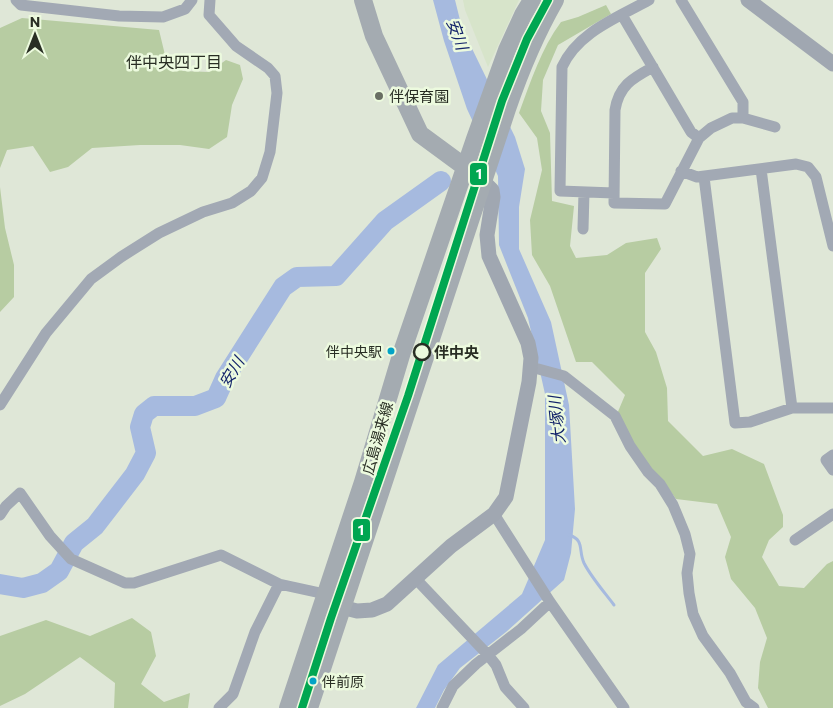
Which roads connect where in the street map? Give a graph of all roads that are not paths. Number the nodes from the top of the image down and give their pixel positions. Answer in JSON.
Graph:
{"nodes":[{"id":1,"x":16,"y":0,"type":"edge"},
{"id":2,"x":192,"y":0,"type":"edge"},
{"id":3,"x":210,"y":0,"type":"edge"},
{"id":4,"x":363,"y":0,"type":"edge"},
{"id":5,"x":532,"y":0,"type":"edge"},
{"id":6,"x":556,"y":0,"type":"edge"},
{"id":7,"x":649,"y":0,"type":"edge"},
{"id":8,"x":681,"y":0,"type":"edge"},
{"id":9,"x":748,"y":0,"type":"edge"},
{"id":10,"x":622,"y":15,"type":"junction"},
{"id":11,"x":833,"y":64,"type":"edge"},
{"id":12,"x":653,"y":67,"type":"junction"},
{"id":13,"x":744,"y":118,"type":"junction"},
{"id":14,"x":775,"y":127,"type":"dead end"},
{"id":15,"x":699,"y":138,"type":"junction"},
{"id":16,"x":466,"y":167,"type":"junction"},
{"id":17,"x":761,"y":169,"type":"junction"},
{"id":18,"x":681,"y":171,"type":"junction"},
{"id":19,"x":704,"y":176,"type":"junction"},
{"id":20,"x":484,"y":182,"type":"junction"},
{"id":21,"x":584,"y":192,"type":"junction"},
{"id":22,"x":614,"y":193,"type":"junction"},
{"id":23,"x":583,"y":229,"type":"dead end"},
{"id":24,"x":833,"y":246,"type":"edge"},
{"id":25,"x":533,"y":368,"type":"junction"},
{"id":26,"x":0,"y":405,"type":"edge"},
{"id":27,"x":792,"y":408,"type":"junction"},
{"id":28,"x":833,"y":408,"type":"edge"},
{"id":29,"x":833,"y":455,"type":"edge"},
{"id":30,"x":833,"y":470,"type":"edge"},
{"id":31,"x":494,"y":514,"type":"junction"},
{"id":32,"x":833,"y":514,"type":"edge"},
{"id":33,"x":0,"y":515,"type":"edge"},
{"id":34,"x":795,"y":540,"type":"dead end"},
{"id":35,"x":415,"y":578,"type":"junction"},
{"id":36,"x":279,"y":584,"type":"junction"},
{"id":37,"x":325,"y":594,"type":"junction"},
{"id":38,"x":548,"y":599,"type":"junction"},
{"id":39,"x":342,"y":607,"type":"junction"},
{"id":40,"x":486,"y":653,"type":"junction"},
{"id":41,"x":219,"y":708,"type":"edge"},
{"id":42,"x":288,"y":708,"type":"edge"},
{"id":43,"x":309,"y":708,"type":"edge"},
{"id":44,"x":442,"y":708,"type":"edge"},
{"id":45,"x":524,"y":708,"type":"edge"},
{"id":46,"x":624,"y":708,"type":"edge"},
{"id":47,"x":754,"y":708,"type":"edge"}],
"edges":[{"from":1,"to":2,"type":"street"},
{"from":3,"to":26,"type":"street"},
{"from":4,"to":16,"type":"main road"},
{"from":5,"to":16,"type":"main road","name":"広島湯来線"},
{"from":6,"to":20,"type":"main road","name":"広島湯来線"},
{"from":7,"to":10,"type":"street"},
{"from":8,"to":13,"type":"street"},
{"from":9,"to":11,"type":"street"},
{"from":10,"to":12,"type":"street"},
{"from":10,"to":21,"type":"street"},
{"from":12,"to":15,"type":"street"},
{"from":12,"to":22,"type":"street"},
{"from":13,"to":14,"type":"street"},
{"from":13,"to":15,"type":"street"},
{"from":15,"to":18,"type":"street"},
{"from":16,"to":20,"type":"main road"},
{"from":16,"to":37,"type":"main road","name":"広島湯来線"},
{"from":17,"to":19,"type":"street"},
{"from":17,"to":24,"type":"street"},
{"from":17,"to":27,"type":"street"},
{"from":18,"to":19,"type":"street"},
{"from":18,"to":22,"type":"street"},
{"from":19,"to":27,"type":"street"},
{"from":20,"to":25,"type":"street"},
{"from":20,"to":39,"type":"main road","name":"広島湯来線"},
{"from":21,"to":22,"type":"street"},
{"from":21,"to":23,"type":"street"},
{"from":25,"to":31,"type":"street"},
{"from":25,"to":47,"type":"street"},
{"from":27,"to":28,"type":"street"},
{"from":29,"to":30,"type":"street"},
{"from":31,"to":35,"type":"street"},
{"from":31,"to":38,"type":"street"},
{"from":32,"to":34,"type":"street"},
{"from":33,"to":36,"type":"street"},
{"from":35,"to":39,"type":"street"},
{"from":35,"to":40,"type":"street"},
{"from":36,"to":37,"type":"street"},
{"from":36,"to":41,"type":"street"},
{"from":37,"to":39,"type":"street"},
{"from":37,"to":42,"type":"main road","name":"広島湯来線"},
{"from":38,"to":40,"type":"street"},
{"from":38,"to":46,"type":"street"},
{"from":39,"to":43,"type":"main road","name":"広島湯来線"},
{"from":40,"to":44,"type":"street"},
{"from":40,"to":45,"type":"street"}]}
